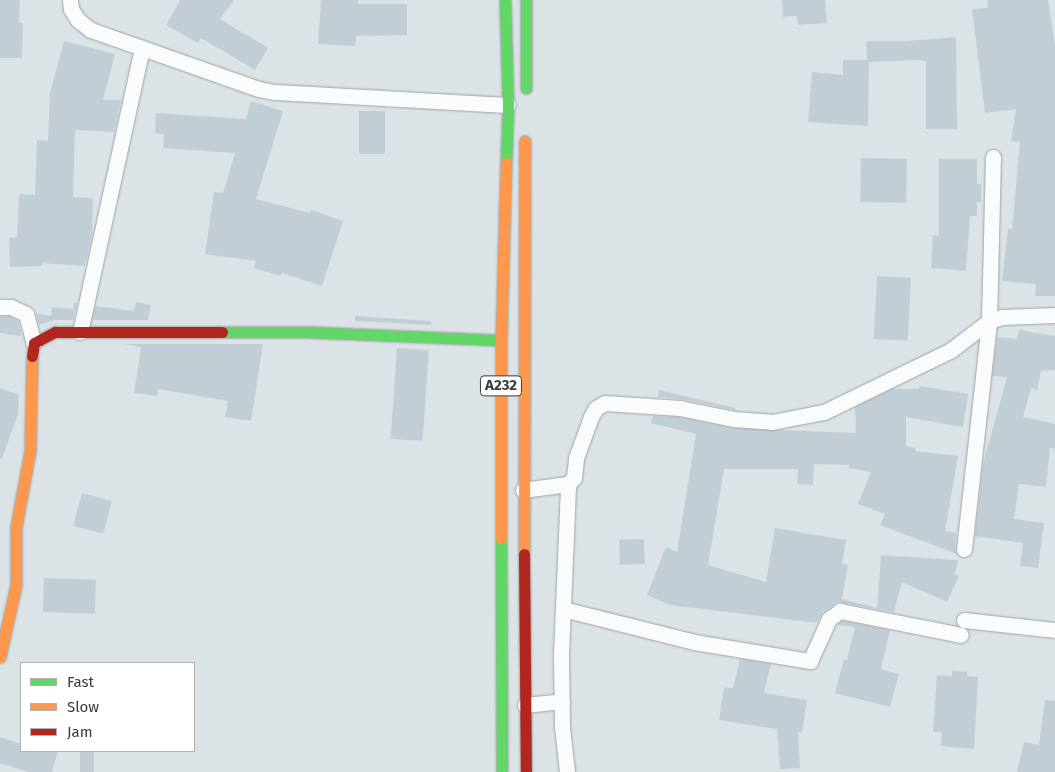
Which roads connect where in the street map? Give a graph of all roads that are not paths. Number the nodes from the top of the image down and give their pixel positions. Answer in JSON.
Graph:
{"nodes":[{"id":1,"x":70,"y":0,"type":"edge"},
{"id":2,"x":505,"y":0,"type":"edge"},
{"id":3,"x":526,"y":0,"type":"edge"},
{"id":4,"x":142,"y":48,"type":"junction"},
{"id":5,"x":526,"y":98,"type":"dead end"},
{"id":6,"x":508,"y":105,"type":"junction"},
{"id":7,"x":525,"y":128,"type":"dead end"},
{"id":8,"x":993,"y":157,"type":"dead end"},
{"id":9,"x":0,"y":307,"type":"edge"},
{"id":10,"x":1055,"y":315,"type":"edge"},
{"id":11,"x":989,"y":321,"type":"junction"},
{"id":12,"x":80,"y":332,"type":"junction"},
{"id":13,"x":501,"y":340,"type":"junction"},
{"id":14,"x":34,"y":343,"type":"junction"},
{"id":15,"x":568,"y":484,"type":"junction"},
{"id":16,"x":523,"y":490,"type":"junction"},
{"id":17,"x":964,"y":549,"type":"dead end"},
{"id":18,"x":502,"y":592,"type":"junction"},
{"id":19,"x":524,"y":593,"type":"junction"},
{"id":20,"x":563,"y":610,"type":"junction"},
{"id":21,"x":964,"y":620,"type":"dead end"},
{"id":22,"x":1055,"y":630,"type":"edge"},
{"id":23,"x":961,"y":635,"type":"dead end"},
{"id":24,"x":0,"y":657,"type":"edge"},
{"id":25,"x":562,"y":701,"type":"junction"},
{"id":26,"x":525,"y":705,"type":"junction"},
{"id":27,"x":502,"y":772,"type":"edge"},
{"id":28,"x":526,"y":772,"type":"edge"},
{"id":29,"x":567,"y":772,"type":"edge"}],
"edges":[{"from":1,"to":4,"type":"street"},
{"from":2,"to":6,"type":"main road","number":"A232"},
{"from":3,"to":5,"type":"main road"},
{"from":4,"to":6,"type":"street"},
{"from":4,"to":12,"type":"street"},
{"from":6,"to":13,"type":"main road","number":"A232"},
{"from":7,"to":16,"type":"main road","number":"A232"},
{"from":8,"to":11,"type":"street"},
{"from":9,"to":14,"type":"street"},
{"from":10,"to":11,"type":"street"},
{"from":11,"to":15,"type":"street"},
{"from":11,"to":17,"type":"street"},
{"from":12,"to":13,"type":"main road"},
{"from":12,"to":14,"type":"main road"},
{"from":13,"to":18,"type":"main road","number":"A232"},
{"from":14,"to":24,"type":"main road"},
{"from":15,"to":16,"type":"street"},
{"from":15,"to":20,"type":"street"},
{"from":16,"to":19,"type":"main road","number":"A232"},
{"from":18,"to":19,"type":"main road"},
{"from":18,"to":27,"type":"main road","number":"A232"},
{"from":19,"to":26,"type":"main road","number":"A232"},
{"from":20,"to":23,"type":"street"},
{"from":20,"to":25,"type":"street"},
{"from":21,"to":22,"type":"street"},
{"from":25,"to":26,"type":"street"},
{"from":25,"to":29,"type":"street"},
{"from":26,"to":28,"type":"main road","number":"A232"}]}
